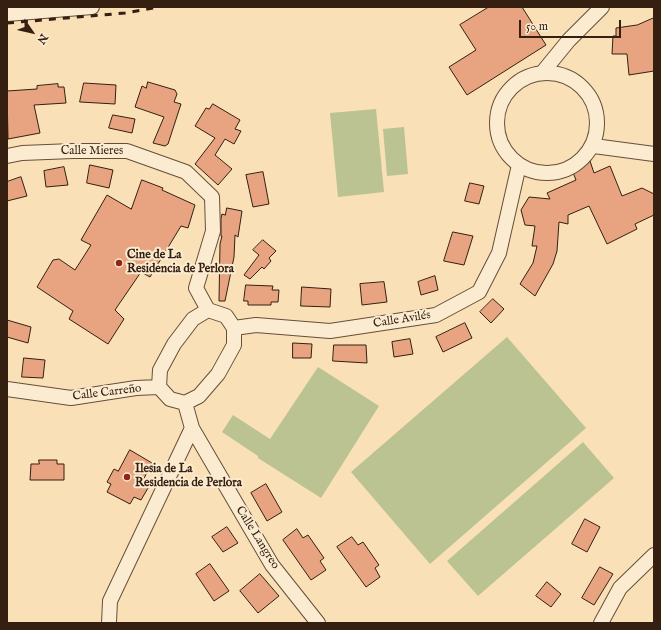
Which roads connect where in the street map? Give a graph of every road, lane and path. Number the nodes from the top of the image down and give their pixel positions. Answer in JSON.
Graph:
{"nodes":[{"id":1,"x":92,"y":7,"type":"edge"},
{"id":2,"x":602,"y":7,"type":"edge"},
{"id":3,"x":7,"y":14,"type":"edge"},
{"id":4,"x":542,"y":73,"type":"junction"},
{"id":5,"x":594,"y":146,"type":"junction"},
{"id":6,"x":654,"y":154,"type":"edge"},
{"id":7,"x":7,"y":156,"type":"edge"},
{"id":8,"x":519,"y":165,"type":"junction"},
{"id":9,"x":208,"y":310,"type":"junction"},
{"id":10,"x":234,"y":328,"type":"junction"},
{"id":11,"x":159,"y":387,"type":"junction"},
{"id":12,"x":7,"y":389,"type":"edge"},
{"id":13,"x":185,"y":403,"type":"junction"},
{"id":14,"x":192,"y":428,"type":"junction"},
{"id":15,"x":654,"y":555,"type":"edge"},
{"id":16,"x":109,"y":623,"type":"edge"},
{"id":17,"x":318,"y":623,"type":"edge"},
{"id":18,"x":601,"y":623,"type":"edge"}],
"edges":[{"from":1,"to":3,"type":"street"},
{"from":2,"to":4,"type":"street"},
{"from":4,"to":5,"type":"street"},
{"from":4,"to":8,"type":"street"},
{"from":5,"to":6,"type":"street"},
{"from":5,"to":8,"type":"street"},
{"from":7,"to":9,"type":"street","name":"Calle Mieres"},
{"from":8,"to":10,"type":"street","name":"Calle Avilés"},
{"from":9,"to":10,"type":"street"},
{"from":9,"to":11,"type":"street"},
{"from":10,"to":13,"type":"street"},
{"from":11,"to":12,"type":"street","name":"Calle Carreño"},
{"from":11,"to":13,"type":"street"},
{"from":13,"to":14,"type":"street","name":"Calle Langreo"},
{"from":14,"to":16,"type":"street"},
{"from":14,"to":17,"type":"street","name":"Calle Langreo"},
{"from":15,"to":18,"type":"street"}]}
